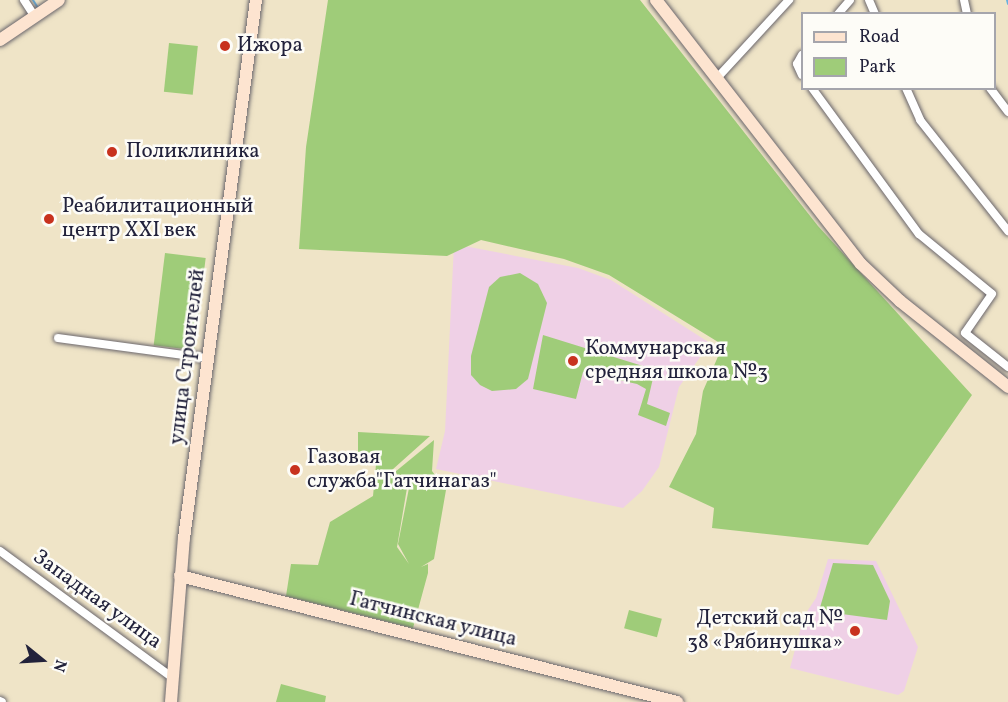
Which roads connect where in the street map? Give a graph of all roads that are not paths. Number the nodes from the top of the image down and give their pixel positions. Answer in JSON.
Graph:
{"nodes":[{"id":1,"x":24,"y":0,"type":"edge"},
{"id":2,"x":59,"y":0,"type":"edge"},
{"id":3,"x":256,"y":0,"type":"edge"},
{"id":4,"x":656,"y":0,"type":"edge"},
{"id":5,"x":789,"y":0,"type":"edge"},
{"id":6,"x":850,"y":0,"type":"edge"},
{"id":7,"x":840,"y":12,"type":"edge"},
{"id":8,"x":35,"y":17,"type":"junction"},
{"id":9,"x":0,"y":40,"type":"edge"},
{"id":10,"x":801,"y":57,"type":"edge"},
{"id":11,"x":801,"y":73,"type":"edge"},
{"id":12,"x":718,"y":77,"type":"junction"},
{"id":13,"x":813,"y":90,"type":"edge"},
{"id":14,"x":907,"y":90,"type":"edge"},
{"id":15,"x":992,"y":90,"type":"edge"},
{"id":16,"x":1008,"y":112,"type":"edge"},
{"id":17,"x":1008,"y":231,"type":"edge"},
{"id":18,"x":58,"y":338,"type":"dead end"},
{"id":19,"x":206,"y":358,"type":"junction"},
{"id":20,"x":1008,"y":368,"type":"edge"},
{"id":21,"x":1008,"y":387,"type":"edge"},
{"id":22,"x":0,"y":551,"type":"edge"},
{"id":23,"x":180,"y":576,"type":"junction"},
{"id":24,"x":173,"y":678,"type":"junction"},
{"id":25,"x":171,"y":702,"type":"edge"},
{"id":26,"x":677,"y":702,"type":"edge"}],
"edges":[{"from":1,"to":8,"type":"street"},
{"from":2,"to":8,"type":"main road"},
{"from":3,"to":19,"type":"main road","name":"улица Строителей"},
{"from":4,"to":12,"type":"main road"},
{"from":5,"to":12,"type":"street"},
{"from":6,"to":7,"type":"street"},
{"from":8,"to":9,"type":"main road"},
{"from":10,"to":11,"type":"street"},
{"from":12,"to":21,"type":"main road"},
{"from":13,"to":20,"type":"street"},
{"from":14,"to":17,"type":"street"},
{"from":15,"to":16,"type":"street"},
{"from":18,"to":19,"type":"street"},
{"from":19,"to":23,"type":"main road","name":"улица Строителей"},
{"from":22,"to":24,"type":"street","name":"Западная улица"},
{"from":23,"to":24,"type":"main road","name":"улица Строителей"},
{"from":23,"to":26,"type":"main road","name":"Гатчинская улица"},
{"from":24,"to":25,"type":"main road","name":"улица Строителей"}]}
